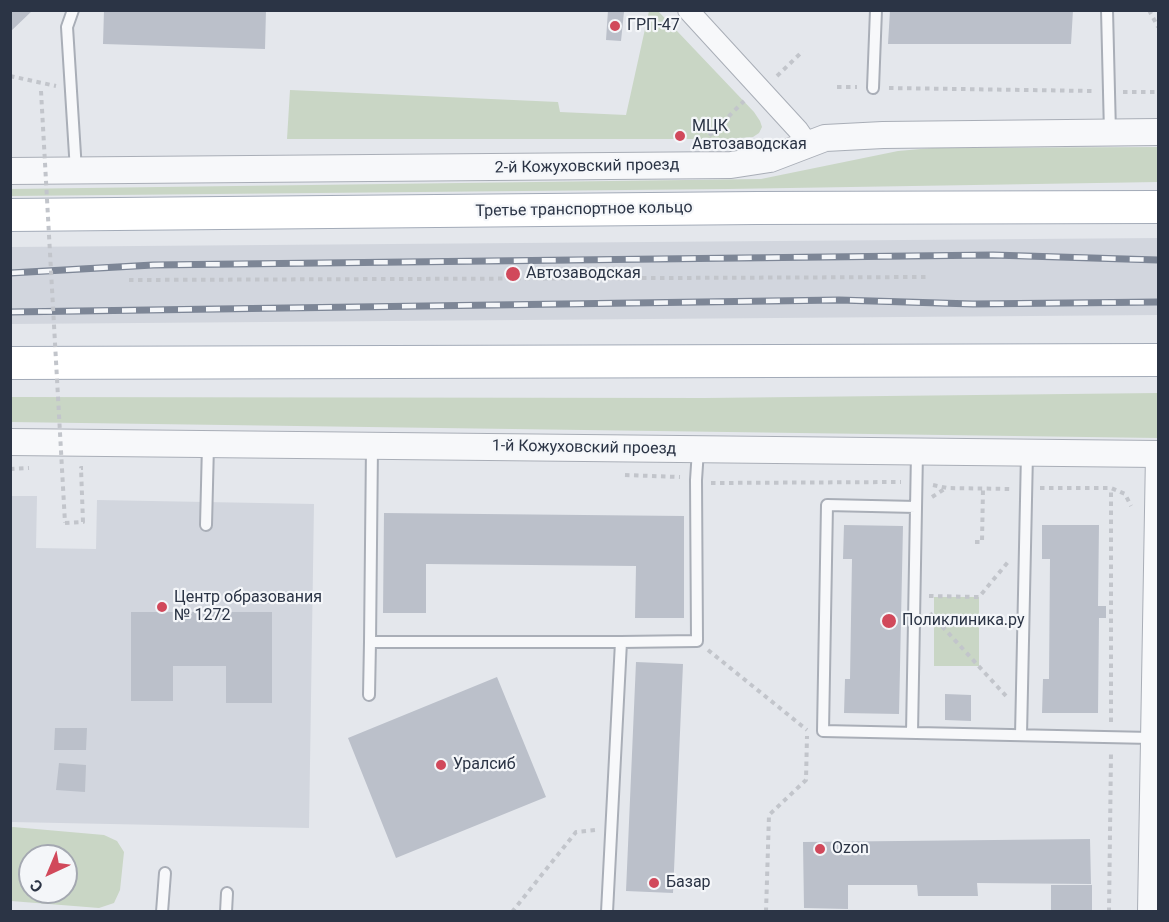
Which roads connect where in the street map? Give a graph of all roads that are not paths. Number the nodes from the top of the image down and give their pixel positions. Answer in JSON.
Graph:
{"nodes":[{"id":1,"x":73,"y":10,"type":"edge"},
{"id":2,"x":688,"y":10,"type":"edge"},
{"id":3,"x":876,"y":10,"type":"edge"},
{"id":4,"x":1107,"y":10,"type":"edge"},
{"id":5,"x":873,"y":88,"type":"road end"},
{"id":6,"x":1158,"y":132,"type":"edge"},
{"id":7,"x":1110,"y":133,"type":"junction"},
{"id":8,"x":807,"y":143,"type":"junction"},
{"id":9,"x":10,"y":171,"type":"edge"},
{"id":10,"x":76,"y":171,"type":"junction"},
{"id":11,"x":1158,"y":207,"type":"edge"},
{"id":12,"x":10,"y":215,"type":"edge"},
{"id":13,"x":1158,"y":360,"type":"edge"},
{"id":14,"x":10,"y":363,"type":"edge"},
{"id":15,"x":10,"y":442,"type":"edge"},
{"id":16,"x":208,"y":444,"type":"junction"},
{"id":17,"x":372,"y":446,"type":"junction"},
{"id":18,"x":699,"y":450,"type":"junction"},
{"id":19,"x":917,"y":452,"type":"junction"},
{"id":20,"x":1027,"y":453,"type":"junction"},
{"id":21,"x":1157,"y":454,"type":"edge"},
{"id":22,"x":916,"y":507,"type":"junction"},
{"id":23,"x":206,"y":525,"type":"dead end"},
{"id":24,"x":370,"y":642,"type":"junction"},
{"id":25,"x":621,"y":642,"type":"junction"},
{"id":26,"x":369,"y":695,"type":"dead end"},
{"id":27,"x":912,"y":733,"type":"junction"},
{"id":28,"x":1021,"y":735,"type":"junction"},
{"id":29,"x":1151,"y":738,"type":"junction"},
{"id":30,"x":165,"y":873,"type":"dead end"},
{"id":31,"x":227,"y":893,"type":"dead end"},
{"id":32,"x":162,"y":912,"type":"edge"},
{"id":33,"x":226,"y":912,"type":"edge"},
{"id":34,"x":607,"y":912,"type":"edge"},
{"id":35,"x":1148,"y":912,"type":"edge"}],
"edges":[{"from":1,"to":10,"type":"lane"},
{"from":2,"to":8,"type":"street"},
{"from":3,"to":5,"type":"lane"},
{"from":4,"to":7,"type":"lane"},
{"from":6,"to":7,"type":"street","name":"2-й Кожуховский проезд"},
{"from":7,"to":8,"type":"street","name":"2-й Кожуховский проезд"},
{"from":8,"to":10,"type":"street","name":"2-й Кожуховский проезд"},
{"from":9,"to":10,"type":"street","name":"2-й Кожуховский проезд"},
{"from":11,"to":12,"type":"main road","name":"Третье транспортное кольцо"},
{"from":13,"to":14,"type":"main road"},
{"from":15,"to":16,"type":"street","name":"1-й Кожуховский проезд"},
{"from":16,"to":17,"type":"street","name":"1-й Кожуховский проезд"},
{"from":16,"to":23,"type":"lane"},
{"from":17,"to":18,"type":"street","name":"1-й Кожуховский проезд"},
{"from":17,"to":24,"type":"lane"},
{"from":18,"to":19,"type":"street","name":"1-й Кожуховский проезд"},
{"from":18,"to":25,"type":"lane"},
{"from":19,"to":20,"type":"street","name":"1-й Кожуховский проезд"},
{"from":19,"to":22,"type":"lane"},
{"from":20,"to":21,"type":"street","name":"1-й Кожуховский проезд"},
{"from":20,"to":28,"type":"lane"},
{"from":21,"to":29,"type":"street"},
{"from":22,"to":27,"type":"lane"},
{"from":22,"to":27,"type":"lane"},
{"from":24,"to":25,"type":"lane"},
{"from":24,"to":26,"type":"lane"},
{"from":25,"to":34,"type":"lane"},
{"from":27,"to":28,"type":"lane"},
{"from":28,"to":29,"type":"lane"},
{"from":29,"to":35,"type":"street"},
{"from":30,"to":32,"type":"lane"},
{"from":31,"to":33,"type":"lane"}]}
